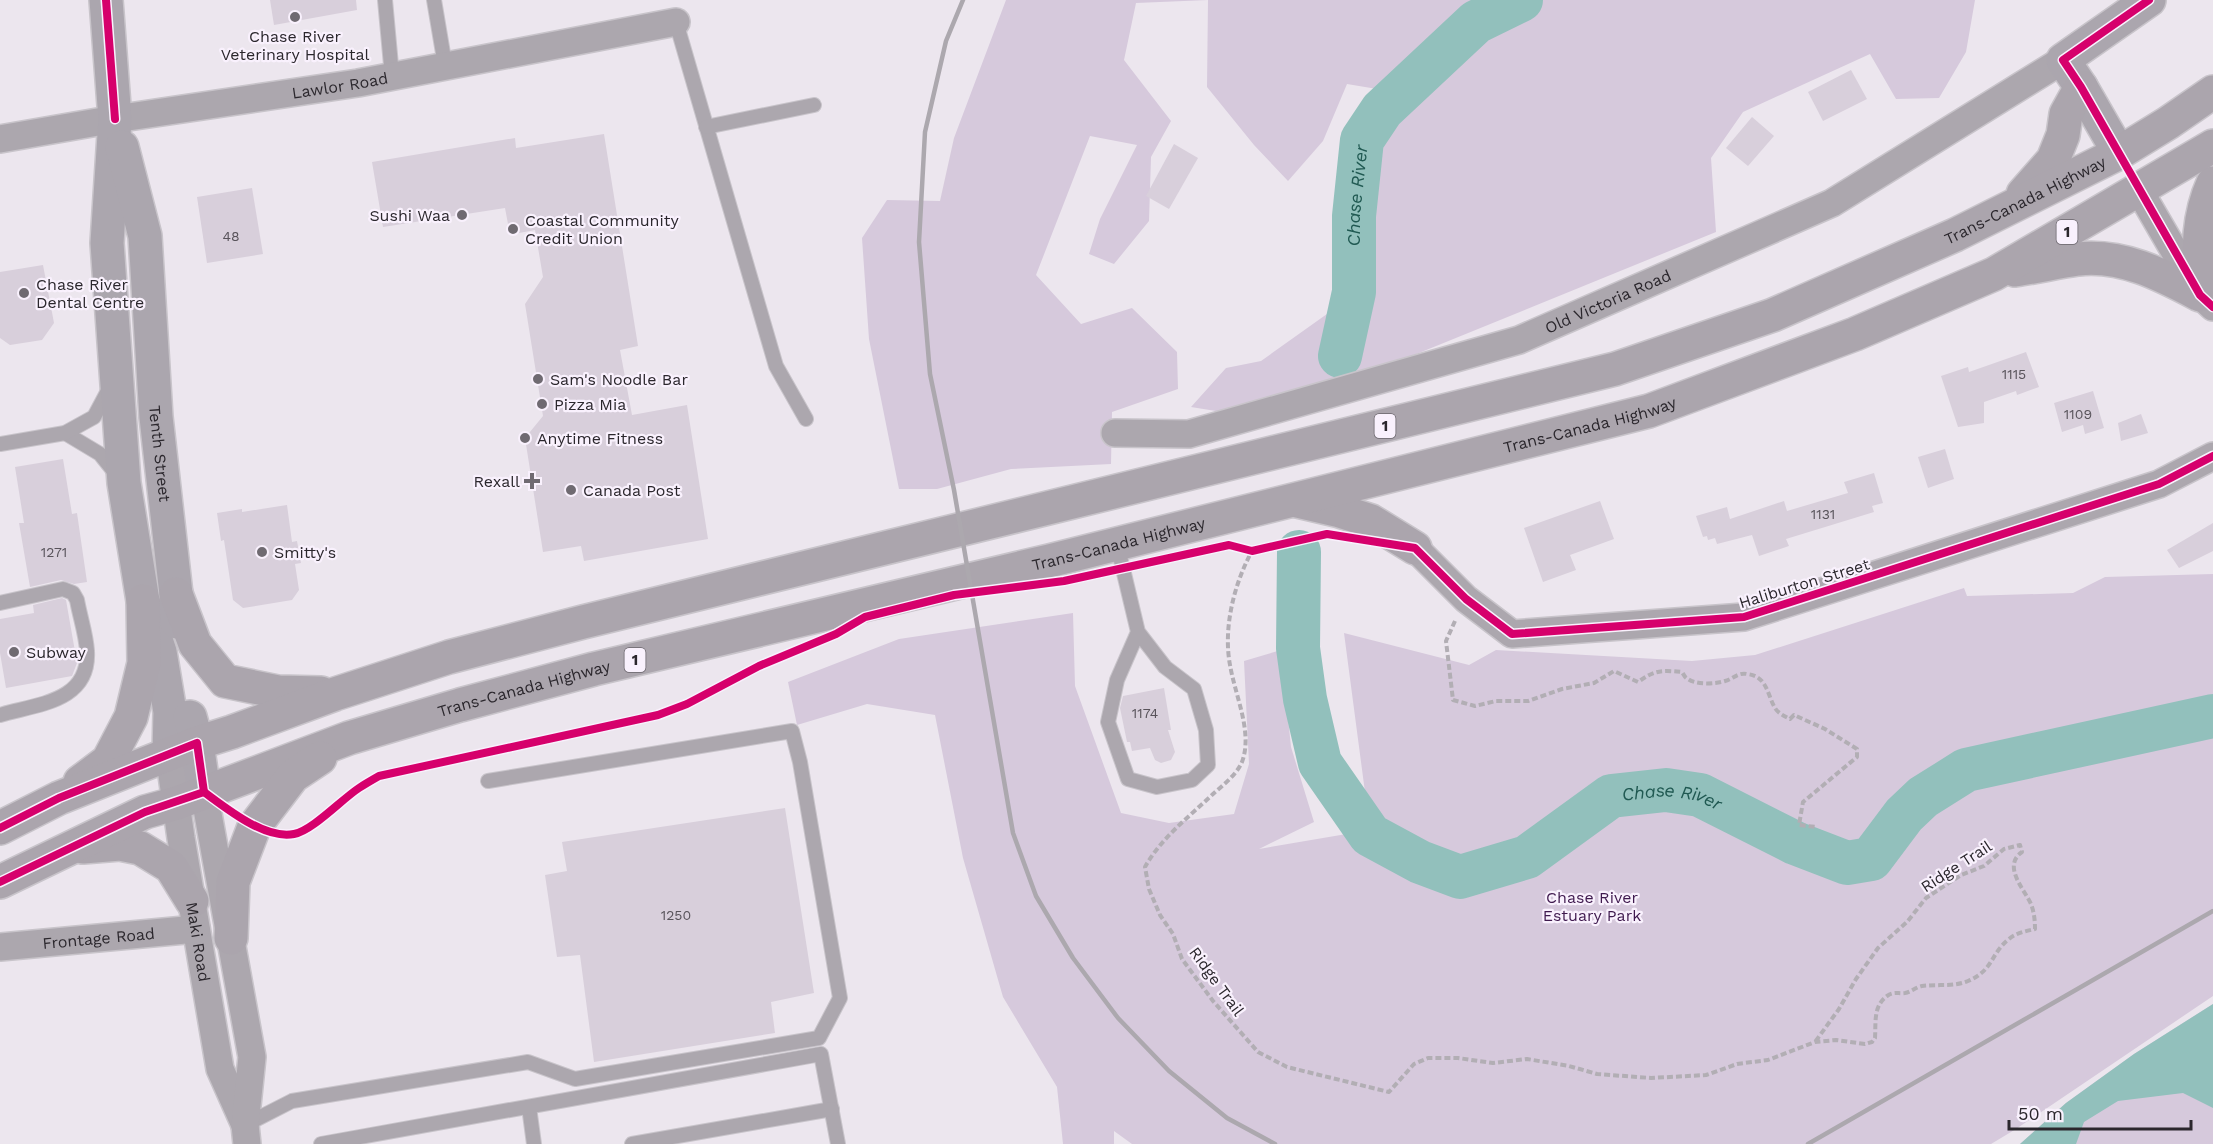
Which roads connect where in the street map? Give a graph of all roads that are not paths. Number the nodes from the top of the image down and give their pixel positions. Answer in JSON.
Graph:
{"nodes":[{"id":1,"x":106,"y":0,"type":"edge"},
{"id":2,"x":385,"y":0,"type":"edge"},
{"id":3,"x":434,"y":0,"type":"edge"},
{"id":4,"x":2148,"y":0,"type":"edge"},
{"id":5,"x":676,"y":22,"type":"joint"},
{"id":6,"x":2063,"y":60,"type":"junction"},
{"id":7,"x":445,"y":65,"type":"junction"},
{"id":8,"x":392,"y":76,"type":"junction"},
{"id":9,"x":2081,"y":87,"type":"junction"},
{"id":10,"x":2213,"y":92,"type":"edge"},
{"id":11,"x":814,"y":105,"type":"dead end"},
{"id":12,"x":115,"y":119,"type":"junction"},
{"id":13,"x":706,"y":127,"type":"junction"},
{"id":14,"x":0,"y":139,"type":"edge"},
{"id":15,"x":2213,"y":146,"type":"edge"},
{"id":16,"x":2119,"y":153,"type":"junction"},
{"id":17,"x":2213,"y":183,"type":"edge"},
{"id":18,"x":2139,"y":190,"type":"junction"},
{"id":19,"x":2012,"y":206,"type":"junction"},
{"id":20,"x":1994,"y":274,"type":"junction"},
{"id":21,"x":2206,"y":301,"type":"edge"},
{"id":22,"x":116,"y":375,"type":"junction"},
{"id":23,"x":806,"y":418,"type":"dead end"},
{"id":24,"x":65,"y":433,"type":"junction"},
{"id":25,"x":1115,"y":433,"type":"dead end"},
{"id":26,"x":0,"y":444,"type":"edge"},
{"id":27,"x":2213,"y":456,"type":"edge"},
{"id":28,"x":124,"y":483,"type":"junction"},
{"id":29,"x":1293,"y":500,"type":"junction"},
{"id":30,"x":1117,"y":544,"type":"junction"},
{"id":31,"x":1415,"y":548,"type":"joint"},
{"id":32,"x":176,"y":594,"type":"junction"},
{"id":33,"x":142,"y":601,"type":"junction"},
{"id":34,"x":0,"y":603,"type":"edge"},
{"id":35,"x":1138,"y":632,"type":"junction"},
{"id":36,"x":335,"y":694,"type":"junction"},
{"id":37,"x":0,"y":715,"type":"edge"},
{"id":38,"x":349,"y":738,"type":"junction"},
{"id":39,"x":183,"y":749,"type":"junction"},
{"id":40,"x":488,"y":781,"type":"dead end"},
{"id":41,"x":191,"y":797,"type":"junction"},
{"id":42,"x":59,"y":798,"type":"junction"},
{"id":43,"x":0,"y":828,"type":"edge"},
{"id":44,"x":72,"y":848,"type":"junction"},
{"id":45,"x":0,"y":882,"type":"edge"},
{"id":46,"x":194,"y":915,"type":"junction"},
{"id":47,"x":231,"y":938,"type":"junction"},
{"id":48,"x":0,"y":947,"type":"edge"},
{"id":49,"x":529,"y":1107,"type":"junction"},
{"id":50,"x":832,"y":1109,"type":"junction"},
{"id":51,"x":246,"y":1135,"type":"edge"},
{"id":52,"x":321,"y":1144,"type":"edge"},
{"id":53,"x":534,"y":1144,"type":"edge"},
{"id":54,"x":633,"y":1144,"type":"edge"},
{"id":55,"x":838,"y":1144,"type":"edge"}],
"edges":[{"from":1,"to":12,"type":"street","name":"Tenth Street"},
{"from":2,"to":8,"type":"lane"},
{"from":3,"to":7,"type":"lane"},
{"from":4,"to":6,"type":"street","name":"Old Victoria Road"},
{"from":5,"to":7,"type":"street","name":"Lawlor Road"},
{"from":5,"to":13,"type":"lane"},
{"from":6,"to":9,"type":"street"},
{"from":6,"to":25,"type":"street","name":"Old Victoria Road"},
{"from":7,"to":8,"type":"street","name":"Lawlor Road"},
{"from":8,"to":12,"type":"street","name":"Lawlor Road"},
{"from":9,"to":16,"type":"street"},
{"from":9,"to":19,"type":"highway"},
{"from":10,"to":16,"type":"highway","name":"Trans-Canada Highway","number":"1"},
{"from":11,"to":13,"type":"lane"},
{"from":12,"to":14,"type":"street","name":"Lawlor Road"},
{"from":12,"to":22,"type":"street","name":"Tenth Street"},
{"from":12,"to":32,"type":"street","name":"Tenth Street"},
{"from":13,"to":23,"type":"lane"},
{"from":15,"to":18,"type":"highway","name":"Trans-Canada Highway","number":"1"},
{"from":16,"to":18,"type":"highway"},
{"from":16,"to":19,"type":"highway","name":"Trans-Canada Highway","number":"1"},
{"from":17,"to":21,"type":"highway"},
{"from":18,"to":20,"type":"highway","name":"Trans-Canada Highway","number":"1"},
{"from":18,"to":21,"type":"street"},
{"from":19,"to":36,"type":"highway","name":"Trans-Canada Highway","number":"1"},
{"from":20,"to":21,"type":"highway"},
{"from":20,"to":29,"type":"highway","name":"Trans-Canada Highway","number":"1"},
{"from":22,"to":24,"type":"lane"},
{"from":22,"to":28,"type":"street","name":"Tenth Street"},
{"from":24,"to":26,"type":"lane"},
{"from":24,"to":28,"type":"lane"},
{"from":27,"to":31,"type":"street","name":"Haliburton Street"},
{"from":28,"to":33,"type":"street","name":"Tenth Street"},
{"from":29,"to":30,"type":"highway","name":"Trans-Canada Highway","number":"1"},
{"from":29,"to":31,"type":"highway"},
{"from":30,"to":35,"type":"lane"},
{"from":30,"to":38,"type":"highway","name":"Trans-Canada Highway","number":"1"},
{"from":32,"to":36,"type":"highway"},
{"from":32,"to":39,"type":"street","name":"Tenth Street"},
{"from":33,"to":39,"type":"street","name":"Tenth Street"},
{"from":33,"to":42,"type":"highway"},
{"from":34,"to":37,"type":"lane"},
{"from":35,"to":35,"type":"lane"},
{"from":36,"to":39,"type":"highway","name":"Trans-Canada Highway","number":"1"},
{"from":38,"to":41,"type":"highway","name":"Trans-Canada Highway","number":"1"},
{"from":38,"to":47,"type":"highway"},
{"from":39,"to":41,"type":"street","name":"Tenth Street"},
{"from":39,"to":42,"type":"highway","name":"Trans-Canada Highway","number":"1"},
{"from":40,"to":51,"type":"lane"},
{"from":41,"to":44,"type":"highway","name":"Trans-Canada Highway","number":"1"},
{"from":41,"to":46,"type":"street","name":"Maki Road"},
{"from":41,"to":47,"type":"street","name":"Maki Road"},
{"from":42,"to":43,"type":"highway","name":"Trans-Canada Highway","number":"1"},
{"from":44,"to":45,"type":"highway","name":"Trans-Canada Highway","number":"1"},
{"from":44,"to":46,"type":"highway"},
{"from":46,"to":48,"type":"street","name":"Frontage Road"},
{"from":46,"to":51,"type":"street","name":"Maki Road"},
{"from":47,"to":51,"type":"street","name":"Maki Road"},
{"from":49,"to":50,"type":"lane"},
{"from":49,"to":52,"type":"lane"},
{"from":49,"to":53,"type":"lane"},
{"from":50,"to":54,"type":"lane"},
{"from":50,"to":55,"type":"lane"}]}
